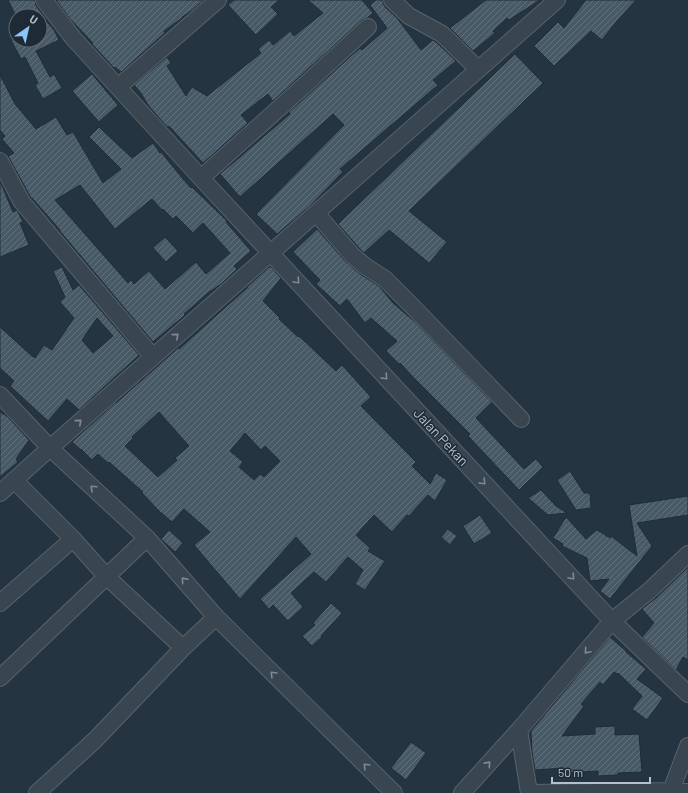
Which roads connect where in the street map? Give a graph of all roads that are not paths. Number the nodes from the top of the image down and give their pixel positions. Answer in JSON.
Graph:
{"nodes":[{"id":1,"x":44,"y":0,"type":"edge"},
{"id":2,"x":218,"y":0,"type":"edge"},
{"id":3,"x":392,"y":0,"type":"edge"},
{"id":4,"x":557,"y":0,"type":"edge"},
{"id":5,"x":368,"y":27,"type":"dead end"},
{"id":6,"x":478,"y":69,"type":"junction"},
{"id":7,"x":118,"y":86,"type":"junction"},
{"id":8,"x":0,"y":161,"type":"edge"},
{"id":9,"x":201,"y":178,"type":"junction"},
{"id":10,"x":316,"y":213,"type":"junction"},
{"id":11,"x":270,"y":253,"type":"junction"},
{"id":12,"x":153,"y":357,"type":"junction"},
{"id":13,"x":0,"y":395,"type":"edge"},
{"id":14,"x":521,"y":419,"type":"dead end"},
{"id":15,"x":50,"y":448,"type":"junction"},
{"id":16,"x":14,"y":480,"type":"junction"},
{"id":17,"x":0,"y":493,"type":"edge"},
{"id":18,"x":147,"y":538,"type":"junction"},
{"id":19,"x":73,"y":539,"type":"junction"},
{"id":20,"x":688,"y":554,"type":"edge"},
{"id":21,"x":106,"y":576,"type":"junction"},
{"id":22,"x":0,"y":603,"type":"edge"},
{"id":23,"x":216,"y":617,"type":"junction"},
{"id":24,"x":612,"y":621,"type":"junction"},
{"id":25,"x":183,"y":648,"type":"junction"},
{"id":26,"x":0,"y":678,"type":"edge"},
{"id":27,"x":688,"y":694,"type":"edge"},
{"id":28,"x":519,"y":730,"type":"junction"},
{"id":29,"x":688,"y":746,"type":"edge"},
{"id":30,"x":671,"y":792,"type":"edge"},
{"id":31,"x":688,"y":792,"type":"edge"},
{"id":32,"x":37,"y":793,"type":"edge"},
{"id":33,"x":394,"y":793,"type":"edge"},
{"id":34,"x":462,"y":793,"type":"edge"},
{"id":35,"x":529,"y":793,"type":"edge"}],
"edges":[{"from":1,"to":7,"type":"street","name":"Jalan Pekan"},
{"from":2,"to":7,"type":"street"},
{"from":3,"to":6,"type":"street"},
{"from":4,"to":6,"type":"street"},
{"from":5,"to":9,"type":"street"},
{"from":6,"to":10,"type":"street"},
{"from":7,"to":9,"type":"street","name":"Jalan Pekan"},
{"from":8,"to":12,"type":"street"},
{"from":9,"to":11,"type":"street","name":"Jalan Pekan"},
{"from":10,"to":11,"type":"street"},
{"from":10,"to":14,"type":"street"},
{"from":12,"to":11,"type":"street","one_way":true},
{"from":11,"to":24,"type":"street","name":"Jalan Pekan","one_way":true},
{"from":15,"to":12,"type":"street","one_way":true},
{"from":13,"to":15,"type":"street"},
{"from":15,"to":16,"type":"street"},
{"from":18,"to":15,"type":"street","one_way":true},
{"from":16,"to":17,"type":"street"},
{"from":16,"to":19,"type":"street"},
{"from":18,"to":21,"type":"street"},
{"from":23,"to":18,"type":"street","one_way":true},
{"from":19,"to":21,"type":"street"},
{"from":19,"to":22,"type":"street"},
{"from":20,"to":24,"type":"street"},
{"from":21,"to":25,"type":"street"},
{"from":21,"to":26,"type":"street"},
{"from":23,"to":25,"type":"street"},
{"from":33,"to":23,"type":"street","one_way":true},
{"from":24,"to":27,"type":"street","name":"Jalan Pekan"},
{"from":24,"to":28,"type":"street","one_way":true},
{"from":25,"to":32,"type":"street"},
{"from":34,"to":28,"type":"street","one_way":true},
{"from":28,"to":35,"type":"street"},
{"from":29,"to":30,"type":"street"},
{"from":30,"to":31,"type":"street"},
{"from":30,"to":35,"type":"street"}]}
